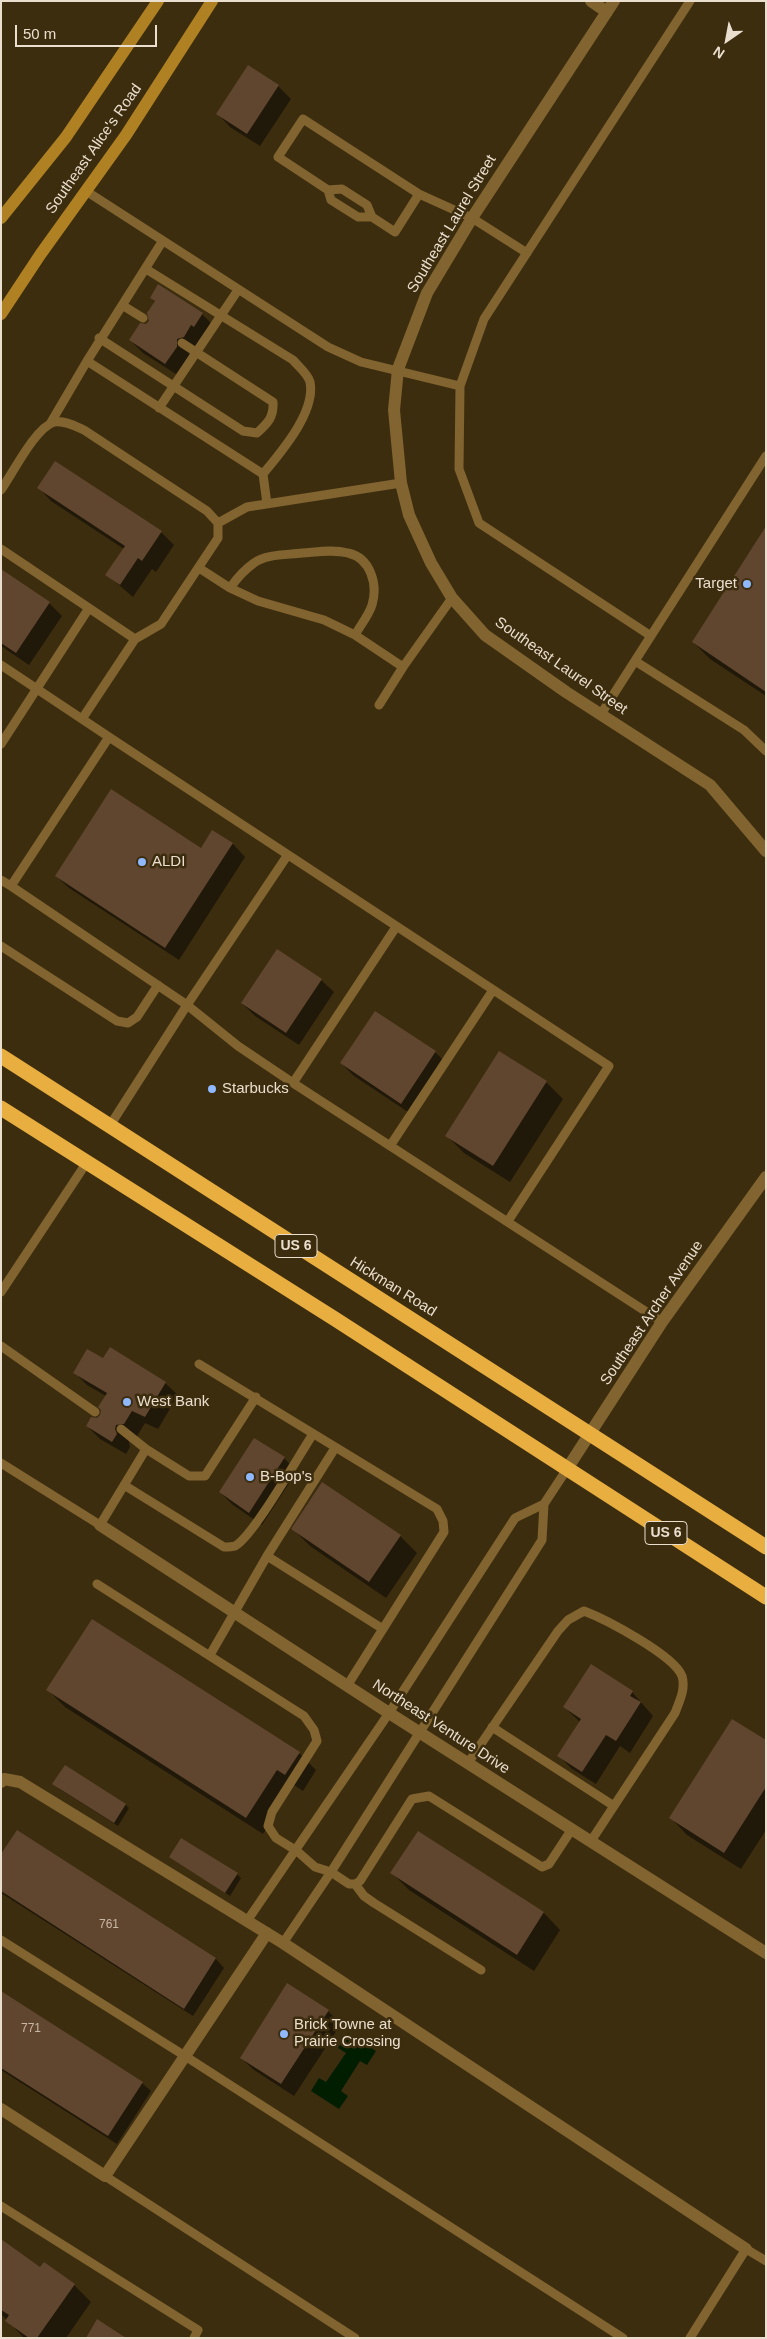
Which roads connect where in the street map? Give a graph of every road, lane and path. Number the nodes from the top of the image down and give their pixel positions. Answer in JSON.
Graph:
{"nodes":[{"id":1,"x":158,"y":1,"type":"edge"},
{"id":2,"x":212,"y":1,"type":"edge"},
{"id":3,"x":591,"y":1,"type":"edge"},
{"id":4,"x":690,"y":1,"type":"edge"},
{"id":5,"x":610,"y":7,"type":"edge"},
{"id":6,"x":328,"y":190,"type":"junction"},
{"id":7,"x":86,"y":191,"type":"junction"},
{"id":8,"x":420,"y":194,"type":"junction"},
{"id":9,"x":372,"y":217,"type":"junction"},
{"id":10,"x":1,"y":218,"type":"edge"},
{"id":11,"x":472,"y":218,"type":"junction"},
{"id":12,"x":162,"y":242,"type":"junction"},
{"id":13,"x":527,"y":253,"type":"junction"},
{"id":14,"x":146,"y":269,"type":"junction"},
{"id":15,"x":238,"y":290,"type":"junction"},
{"id":16,"x":122,"y":305,"type":"junction"},
{"id":17,"x":1,"y":314,"type":"edge"},
{"id":18,"x":222,"y":316,"type":"junction"},
{"id":19,"x":143,"y":318,"type":"dead end"},
{"id":20,"x":99,"y":338,"type":"junction"},
{"id":21,"x":182,"y":343,"type":"dead end"},
{"id":22,"x":196,"y":352,"type":"junction"},
{"id":23,"x":87,"y":361,"type":"junction"},
{"id":24,"x":398,"y":369,"type":"junction"},
{"id":25,"x":460,"y":386,"type":"junction"},
{"id":26,"x":173,"y":387,"type":"junction"},
{"id":27,"x":159,"y":408,"type":"junction"},
{"id":28,"x":50,"y":424,"type":"junction"},
{"id":29,"x":766,"y":456,"type":"edge"},
{"id":30,"x":263,"y":474,"type":"junction"},
{"id":31,"x":400,"y":483,"type":"junction"},
{"id":32,"x":1,"y":490,"type":"edge"},
{"id":33,"x":266,"y":504,"type":"junction"},
{"id":34,"x":218,"y":522,"type":"junction"},
{"id":35,"x":1,"y":549,"type":"edge"},
{"id":36,"x":199,"y":568,"type":"junction"},
{"id":37,"x":230,"y":588,"type":"junction"},
{"id":38,"x":452,"y":598,"type":"junction"},
{"id":39,"x":90,"y":608,"type":"junction"},
{"id":40,"x":355,"y":635,"type":"junction"},
{"id":41,"x":651,"y":636,"type":"junction"},
{"id":42,"x":135,"y":639,"type":"junction"},
{"id":43,"x":635,"y":661,"type":"junction"},
{"id":44,"x":1,"y":665,"type":"edge"},
{"id":45,"x":402,"y":667,"type":"junction"},
{"id":46,"x":38,"y":690,"type":"junction"},
{"id":47,"x":379,"y":705,"type":"dead end"},
{"id":48,"x":601,"y":714,"type":"junction"},
{"id":49,"x":82,"y":719,"type":"junction"},
{"id":50,"x":5,"y":731,"type":"edge"},
{"id":51,"x":109,"y":737,"type":"junction"},
{"id":52,"x":1,"y":744,"type":"edge"},
{"id":53,"x":766,"y":751,"type":"edge"},
{"id":54,"x":766,"y":851,"type":"edge"},
{"id":55,"x":287,"y":856,"type":"junction"},
{"id":56,"x":1,"y":880,"type":"edge"},
{"id":57,"x":11,"y":886,"type":"junction"},
{"id":58,"x":396,"y":927,"type":"junction"},
{"id":59,"x":1,"y":946,"type":"edge"},
{"id":60,"x":158,"y":985,"type":"junction"},
{"id":61,"x":493,"y":990,"type":"junction"},
{"id":62,"x":187,"y":1005,"type":"junction"},
{"id":63,"x":1,"y":1056,"type":"edge"},
{"id":64,"x":293,"y":1083,"type":"junction"},
{"id":65,"x":1,"y":1108,"type":"edge"},
{"id":66,"x":109,"y":1127,"type":"junction"},
{"id":67,"x":390,"y":1146,"type":"junction"},
{"id":68,"x":87,"y":1162,"type":"junction"},
{"id":69,"x":766,"y":1177,"type":"edge"},
{"id":70,"x":508,"y":1221,"type":"junction"},
{"id":71,"x":1,"y":1292,"type":"edge"},
{"id":72,"x":662,"y":1322,"type":"junction"},
{"id":73,"x":1,"y":1346,"type":"edge"},
{"id":74,"x":200,"y":1364,"type":"dead end"},
{"id":75,"x":256,"y":1397,"type":"junction"},
{"id":76,"x":95,"y":1412,"type":"dead end"},
{"id":77,"x":121,"y":1429,"type":"dead end"},
{"id":78,"x":313,"y":1434,"type":"junction"},
{"id":79,"x":590,"y":1435,"type":"junction"},
{"id":80,"x":335,"y":1448,"type":"junction"},
{"id":81,"x":146,"y":1450,"type":"junction"},
{"id":82,"x":1,"y":1463,"type":"edge"},
{"id":83,"x":567,"y":1470,"type":"junction"},
{"id":84,"x":124,"y":1485,"type":"junction"},
{"id":85,"x":544,"y":1504,"type":"junction"},
{"id":86,"x":100,"y":1525,"type":"junction"},
{"id":87,"x":766,"y":1547,"type":"edge"},
{"id":88,"x":267,"y":1556,"type":"junction"},
{"id":89,"x":96,"y":1584,"type":"dead end"},
{"id":90,"x":766,"y":1597,"type":"edge"},
{"id":91,"x":235,"y":1613,"type":"junction"},
{"id":92,"x":383,"y":1629,"type":"junction"},
{"id":93,"x":210,"y":1656,"type":"junction"},
{"id":94,"x":347,"y":1686,"type":"junction"},
{"id":95,"x":389,"y":1713,"type":"junction"},
{"id":96,"x":492,"y":1727,"type":"junction"},
{"id":97,"x":418,"y":1732,"type":"junction"},
{"id":98,"x":468,"y":1763,"type":"junction"},
{"id":99,"x":1,"y":1782,"type":"edge"},
{"id":100,"x":614,"y":1806,"type":"junction"},
{"id":101,"x":572,"y":1830,"type":"junction"},
{"id":102,"x":591,"y":1841,"type":"junction"},
{"id":103,"x":296,"y":1850,"type":"junction"},
{"id":104,"x":331,"y":1872,"type":"junction"},
{"id":105,"x":355,"y":1884,"type":"junction"},
{"id":106,"x":247,"y":1921,"type":"junction"},
{"id":107,"x":267,"y":1933,"type":"junction"},
{"id":108,"x":1,"y":1940,"type":"edge"},
{"id":109,"x":282,"y":1943,"type":"junction"},
{"id":110,"x":766,"y":1953,"type":"edge"},
{"id":111,"x":481,"y":1970,"type":"dead end"},
{"id":112,"x":185,"y":2056,"type":"junction"},
{"id":113,"x":1,"y":2109,"type":"edge"},
{"id":114,"x":105,"y":2176,"type":"junction"},
{"id":115,"x":1,"y":2206,"type":"edge"},
{"id":116,"x":746,"y":2249,"type":"junction"},
{"id":117,"x":766,"y":2261,"type":"edge"},
{"id":118,"x":194,"y":2338,"type":"edge"},
{"id":119,"x":356,"y":2338,"type":"edge"},
{"id":120,"x":623,"y":2338,"type":"edge"},
{"id":121,"x":690,"y":2338,"type":"edge"}],
"edges":[{"from":1,"to":10,"type":"main road","name":"Southeast Alice's Road"},
{"from":2,"to":7,"type":"main road","name":"Southeast Alice's Road"},
{"from":3,"to":5,"type":"street"},
{"from":4,"to":13,"type":"lane"},
{"from":5,"to":11,"type":"street","name":"Southeast Laurel Street"},
{"from":6,"to":8,"type":"lane"},
{"from":6,"to":9,"type":"lane"},
{"from":6,"to":9,"type":"lane"},
{"from":7,"to":12,"type":"lane"},
{"from":7,"to":17,"type":"main road","name":"Southeast Alice's Road"},
{"from":8,"to":9,"type":"lane"},
{"from":8,"to":11,"type":"lane"},
{"from":11,"to":13,"type":"lane"},
{"from":11,"to":24,"type":"street","name":"Southeast Laurel Street"},
{"from":12,"to":14,"type":"lane"},
{"from":12,"to":15,"type":"lane"},
{"from":13,"to":25,"type":"lane"},
{"from":14,"to":16,"type":"lane"},
{"from":14,"to":18,"type":"lane"},
{"from":15,"to":18,"type":"lane"},
{"from":15,"to":24,"type":"lane"},
{"from":16,"to":19,"type":"lane"},
{"from":16,"to":20,"type":"lane"},
{"from":18,"to":22,"type":"lane"},
{"from":18,"to":30,"type":"lane"},
{"from":20,"to":23,"type":"lane"},
{"from":20,"to":26,"type":"lane"},
{"from":21,"to":22,"type":"lane"},
{"from":22,"to":26,"type":"lane"},
{"from":22,"to":26,"type":"lane"},
{"from":23,"to":27,"type":"lane"},
{"from":23,"to":28,"type":"lane"},
{"from":24,"to":25,"type":"lane"},
{"from":24,"to":31,"type":"street","name":"Southeast Laurel Street"},
{"from":25,"to":41,"type":"lane"},
{"from":26,"to":27,"type":"lane"},
{"from":27,"to":30,"type":"lane"},
{"from":28,"to":32,"type":"lane"},
{"from":28,"to":34,"type":"lane"},
{"from":29,"to":41,"type":"lane"},
{"from":30,"to":33,"type":"lane"},
{"from":31,"to":33,"type":"lane"},
{"from":31,"to":38,"type":"street","name":"Southeast Laurel Street"},
{"from":33,"to":34,"type":"lane"},
{"from":34,"to":36,"type":"lane"},
{"from":35,"to":39,"type":"lane"},
{"from":36,"to":37,"type":"lane"},
{"from":36,"to":42,"type":"lane"},
{"from":37,"to":40,"type":"lane"},
{"from":37,"to":40,"type":"lane"},
{"from":38,"to":45,"type":"lane"},
{"from":38,"to":48,"type":"street","name":"Southeast Laurel Street"},
{"from":39,"to":42,"type":"lane"},
{"from":39,"to":46,"type":"lane"},
{"from":40,"to":45,"type":"lane"},
{"from":41,"to":43,"type":"lane"},
{"from":42,"to":49,"type":"lane"},
{"from":43,"to":48,"type":"lane"},
{"from":43,"to":53,"type":"lane"},
{"from":44,"to":46,"type":"lane"},
{"from":45,"to":47,"type":"lane"},
{"from":46,"to":49,"type":"lane"},
{"from":46,"to":50,"type":"lane"},
{"from":48,"to":54,"type":"street","name":"Southeast Laurel Street"},
{"from":49,"to":51,"type":"lane"},
{"from":50,"to":52,"type":"lane"},
{"from":51,"to":55,"type":"lane"},
{"from":51,"to":57,"type":"lane"},
{"from":55,"to":58,"type":"lane"},
{"from":55,"to":62,"type":"lane"},
{"from":56,"to":57,"type":"lane"},
{"from":57,"to":60,"type":"lane"},
{"from":58,"to":61,"type":"lane"},
{"from":58,"to":64,"type":"lane"},
{"from":59,"to":60,"type":"lane"},
{"from":60,"to":62,"type":"lane"},
{"from":61,"to":67,"type":"lane"},
{"from":61,"to":70,"type":"lane"},
{"from":62,"to":64,"type":"lane"},
{"from":62,"to":66,"type":"lane"},
{"from":63,"to":66,"type":"highway","name":"Hickman Road","number":"US 6"},
{"from":64,"to":67,"type":"lane"},
{"from":65,"to":68,"type":"highway","number":"US 6"},
{"from":66,"to":79,"type":"highway","name":"Hickman Road","number":"US 6"},
{"from":67,"to":70,"type":"lane"},
{"from":68,"to":71,"type":"lane"},
{"from":68,"to":83,"type":"highway","number":"US 6"},
{"from":69,"to":72,"type":"street","name":"Southeast Archer Avenue"},
{"from":70,"to":72,"type":"lane"},
{"from":72,"to":79,"type":"street","name":"Southeast Archer Avenue"},
{"from":73,"to":76,"type":"lane"},
{"from":74,"to":75,"type":"lane"},
{"from":75,"to":78,"type":"lane"},
{"from":75,"to":81,"type":"lane"},
{"from":77,"to":81,"type":"lane"},
{"from":78,"to":80,"type":"lane"},
{"from":78,"to":84,"type":"lane"},
{"from":79,"to":83,"type":"street","name":"Southeast Archer Avenue"},
{"from":79,"to":87,"type":"highway","name":"Hickman Road","number":"US 6"},
{"from":80,"to":88,"type":"lane"},
{"from":80,"to":92,"type":"lane"},
{"from":81,"to":84,"type":"lane"},
{"from":82,"to":86,"type":"lane"},
{"from":83,"to":85,"type":"lane"},
{"from":83,"to":90,"type":"highway","number":"US 6"},
{"from":84,"to":86,"type":"lane"},
{"from":85,"to":95,"type":"lane"},
{"from":85,"to":97,"type":"lane"},
{"from":86,"to":91,"type":"street","name":"Northeast Venture Drive"},
{"from":88,"to":91,"type":"lane"},
{"from":88,"to":92,"type":"lane"},
{"from":89,"to":93,"type":"lane"},
{"from":91,"to":93,"type":"lane"},
{"from":91,"to":94,"type":"street","name":"Northeast Venture Drive"},
{"from":92,"to":94,"type":"lane"},
{"from":93,"to":103,"type":"lane"},
{"from":94,"to":95,"type":"street","name":"Northeast Venture Drive"},
{"from":95,"to":97,"type":"street","name":"Northeast Venture Drive"},
{"from":95,"to":103,"type":"lane"},
{"from":96,"to":98,"type":"lane"},
{"from":96,"to":100,"type":"lane"},
{"from":96,"to":100,"type":"lane"},
{"from":97,"to":98,"type":"street","name":"Northeast Venture Drive"},
{"from":97,"to":104,"type":"lane"},
{"from":98,"to":101,"type":"street","name":"Northeast Venture Drive"},
{"from":99,"to":106,"type":"street"},
{"from":100,"to":102,"type":"lane"},
{"from":101,"to":102,"type":"street","name":"Northeast Venture Drive"},
{"from":101,"to":105,"type":"lane"},
{"from":102,"to":110,"type":"street","name":"Northeast Venture Drive"},
{"from":103,"to":104,"type":"lane"},
{"from":103,"to":106,"type":"lane"},
{"from":104,"to":105,"type":"lane"},
{"from":104,"to":109,"type":"lane"},
{"from":105,"to":111,"type":"lane"},
{"from":106,"to":107,"type":"street"},
{"from":107,"to":109,"type":"street"},
{"from":107,"to":112,"type":"street"},
{"from":108,"to":112,"type":"lane"},
{"from":109,"to":116,"type":"street"},
{"from":112,"to":114,"type":"street"},
{"from":112,"to":120,"type":"lane"},
{"from":113,"to":114,"type":"street"},
{"from":114,"to":119,"type":"lane"},
{"from":115,"to":118,"type":"lane"},
{"from":116,"to":117,"type":"lane"},
{"from":116,"to":121,"type":"lane"}]}
